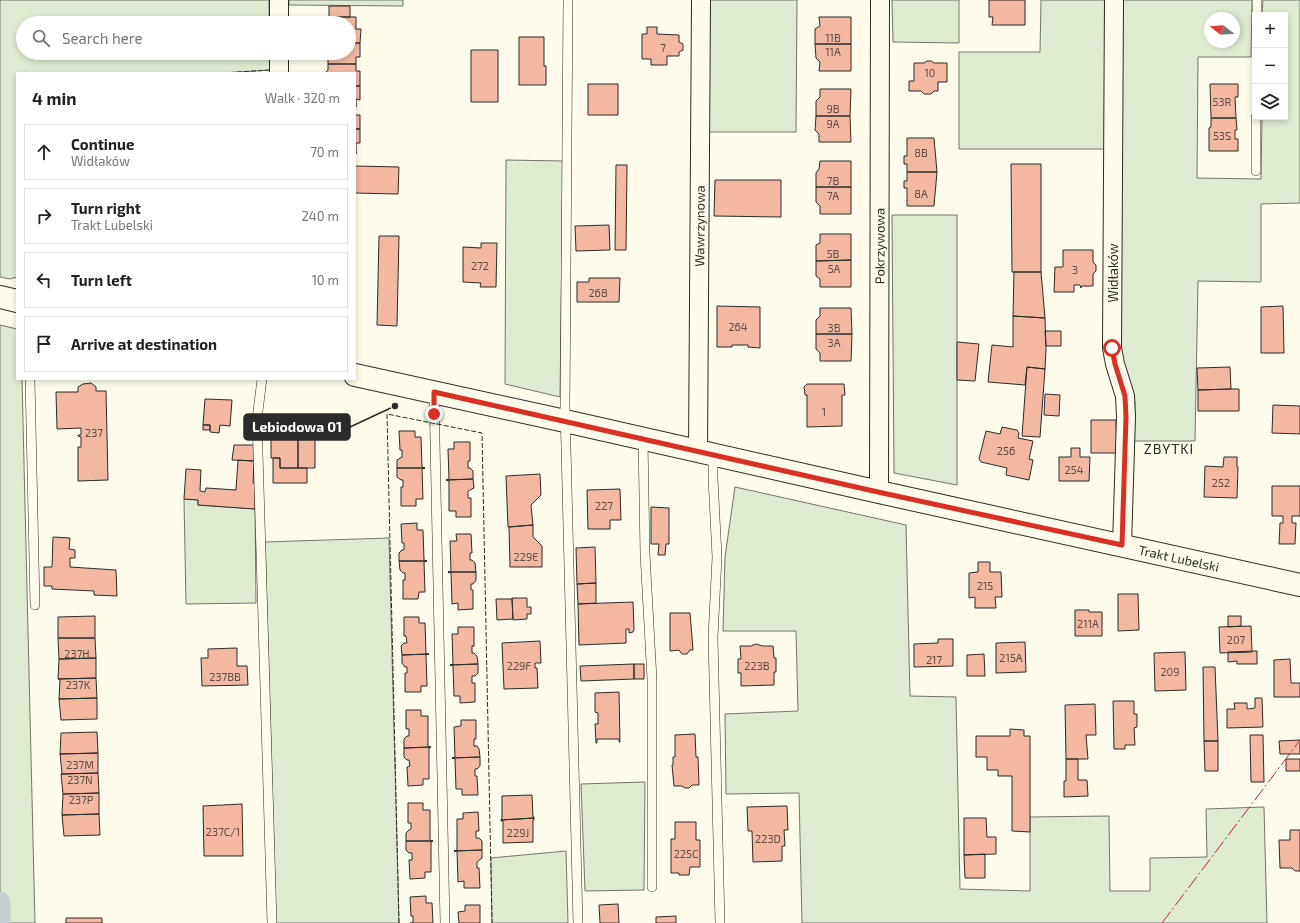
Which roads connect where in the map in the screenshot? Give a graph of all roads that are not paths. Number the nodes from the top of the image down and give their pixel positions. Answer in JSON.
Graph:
{"nodes":[{"id":1,"x":278,"y":0,"type":"edge"},
{"id":2,"x":568,"y":0,"type":"edge"},
{"id":3,"x":701,"y":0,"type":"edge"},
{"id":4,"x":880,"y":0,"type":"edge"},
{"id":5,"x":1114,"y":0,"type":"edge"},
{"id":6,"x":1257,"y":0,"type":"edge"},
{"id":7,"x":1257,"y":12,"type":"edge"},
{"id":8,"x":278,"y":16,"type":"edge"},
{"id":9,"x":279,"y":60,"type":"edge"},
{"id":10,"x":279,"y":72,"type":"edge"},
{"id":11,"x":1256,"y":120,"type":"edge"},
{"id":12,"x":1256,"y":171,"type":"dead end"},
{"id":13,"x":356,"y":375,"type":"edge"},
{"id":14,"x":30,"y":380,"type":"edge"},
{"id":15,"x":262,"y":380,"type":"edge"},
{"id":16,"x":434,"y":392,"type":"junction"},
{"id":17,"x":565,"y":421,"type":"junction"},
{"id":18,"x":643,"y":439,"type":"junction"},
{"id":19,"x":706,"y":453,"type":"junction"},
{"id":20,"x":878,"y":492,"type":"junction"},
{"id":21,"x":1122,"y":545,"type":"junction"},
{"id":22,"x":1300,"y":585,"type":"edge"},
{"id":23,"x":35,"y":605,"type":"dead end"},
{"id":24,"x":652,"y":887,"type":"dead end"},
{"id":25,"x":272,"y":923,"type":"edge"},
{"id":26,"x":445,"y":923,"type":"edge"},
{"id":27,"x":578,"y":923,"type":"edge"},
{"id":28,"x":720,"y":923,"type":"edge"}],
"edges":[{"from":1,"to":8,"type":"street"},
{"from":2,"to":17,"type":"lane"},
{"from":3,"to":19,"type":"street","name":"Wawrzynowa"},
{"from":4,"to":20,"type":"street","name":"Pokrzywowa"},
{"from":5,"to":21,"type":"street","name":"Widłaków"},
{"from":6,"to":7,"type":"lane"},
{"from":9,"to":10,"type":"street"},
{"from":11,"to":12,"type":"lane"},
{"from":13,"to":16,"type":"street","name":"Trakt Lubelski"},
{"from":14,"to":23,"type":"lane"},
{"from":15,"to":25,"type":"lane"},
{"from":16,"to":17,"type":"street","name":"Trakt Lubelski"},
{"from":16,"to":26,"type":"lane"},
{"from":17,"to":18,"type":"street","name":"Trakt Lubelski"},
{"from":17,"to":27,"type":"lane"},
{"from":18,"to":19,"type":"street","name":"Trakt Lubelski"},
{"from":18,"to":24,"type":"lane"},
{"from":19,"to":20,"type":"street","name":"Trakt Lubelski"},
{"from":19,"to":28,"type":"lane"},
{"from":20,"to":21,"type":"street","name":"Trakt Lubelski"},
{"from":21,"to":22,"type":"street","name":"Trakt Lubelski"}]}
